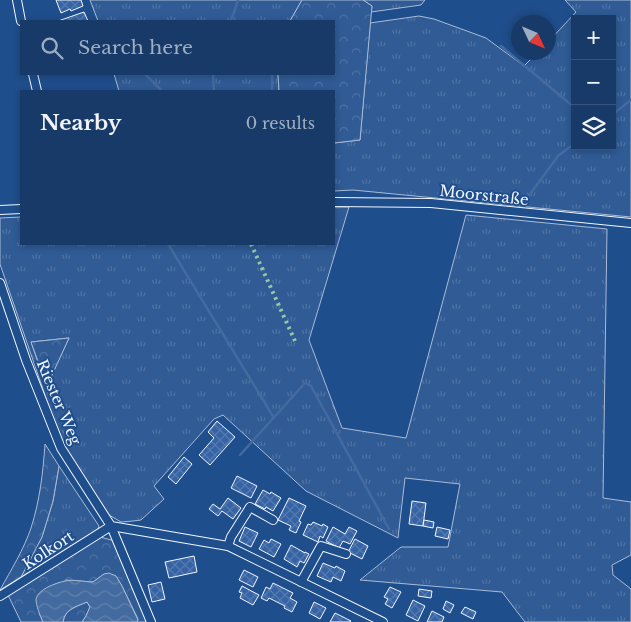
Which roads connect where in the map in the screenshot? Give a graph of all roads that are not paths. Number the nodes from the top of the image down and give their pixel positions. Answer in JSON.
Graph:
{"nodes":[{"id":1,"x":17,"y":0,"type":"edge"},
{"id":2,"x":21,"y":20,"type":"edge"},
{"id":3,"x":33,"y":75,"type":"edge"},
{"id":4,"x":37,"y":90,"type":"edge"},
{"id":5,"x":335,"y":202,"type":"edge"},
{"id":6,"x":20,"y":209,"type":"edge"},
{"id":7,"x":0,"y":210,"type":"edge"},
{"id":8,"x":631,"y":223,"type":"edge"},
{"id":9,"x":0,"y":283,"type":"edge"},
{"id":10,"x":273,"y":520,"type":"dead end"},
{"id":11,"x":112,"y":526,"type":"junction"},
{"id":12,"x":228,"y":546,"type":"junction"},
{"id":13,"x":346,"y":554,"type":"dead end"},
{"id":14,"x":301,"y":582,"type":"junction"},
{"id":15,"x":0,"y":596,"type":"edge"},
{"id":16,"x":151,"y":622,"type":"edge"},
{"id":17,"x":383,"y":622,"type":"edge"}],
"edges":[{"from":1,"to":2,"type":"street"},
{"from":3,"to":4,"type":"street"},
{"from":5,"to":8,"type":"street","name":"Moorstraße"},
{"from":6,"to":7,"type":"street"},
{"from":9,"to":11,"type":"street","name":"Riester Weg"},
{"from":10,"to":12,"type":"street"},
{"from":11,"to":12,"type":"street"},
{"from":11,"to":15,"type":"street","name":"Kolkort"},
{"from":11,"to":16,"type":"street","name":"Riester Weg"},
{"from":12,"to":14,"type":"street"},
{"from":13,"to":14,"type":"street"},
{"from":14,"to":17,"type":"street"}]}
